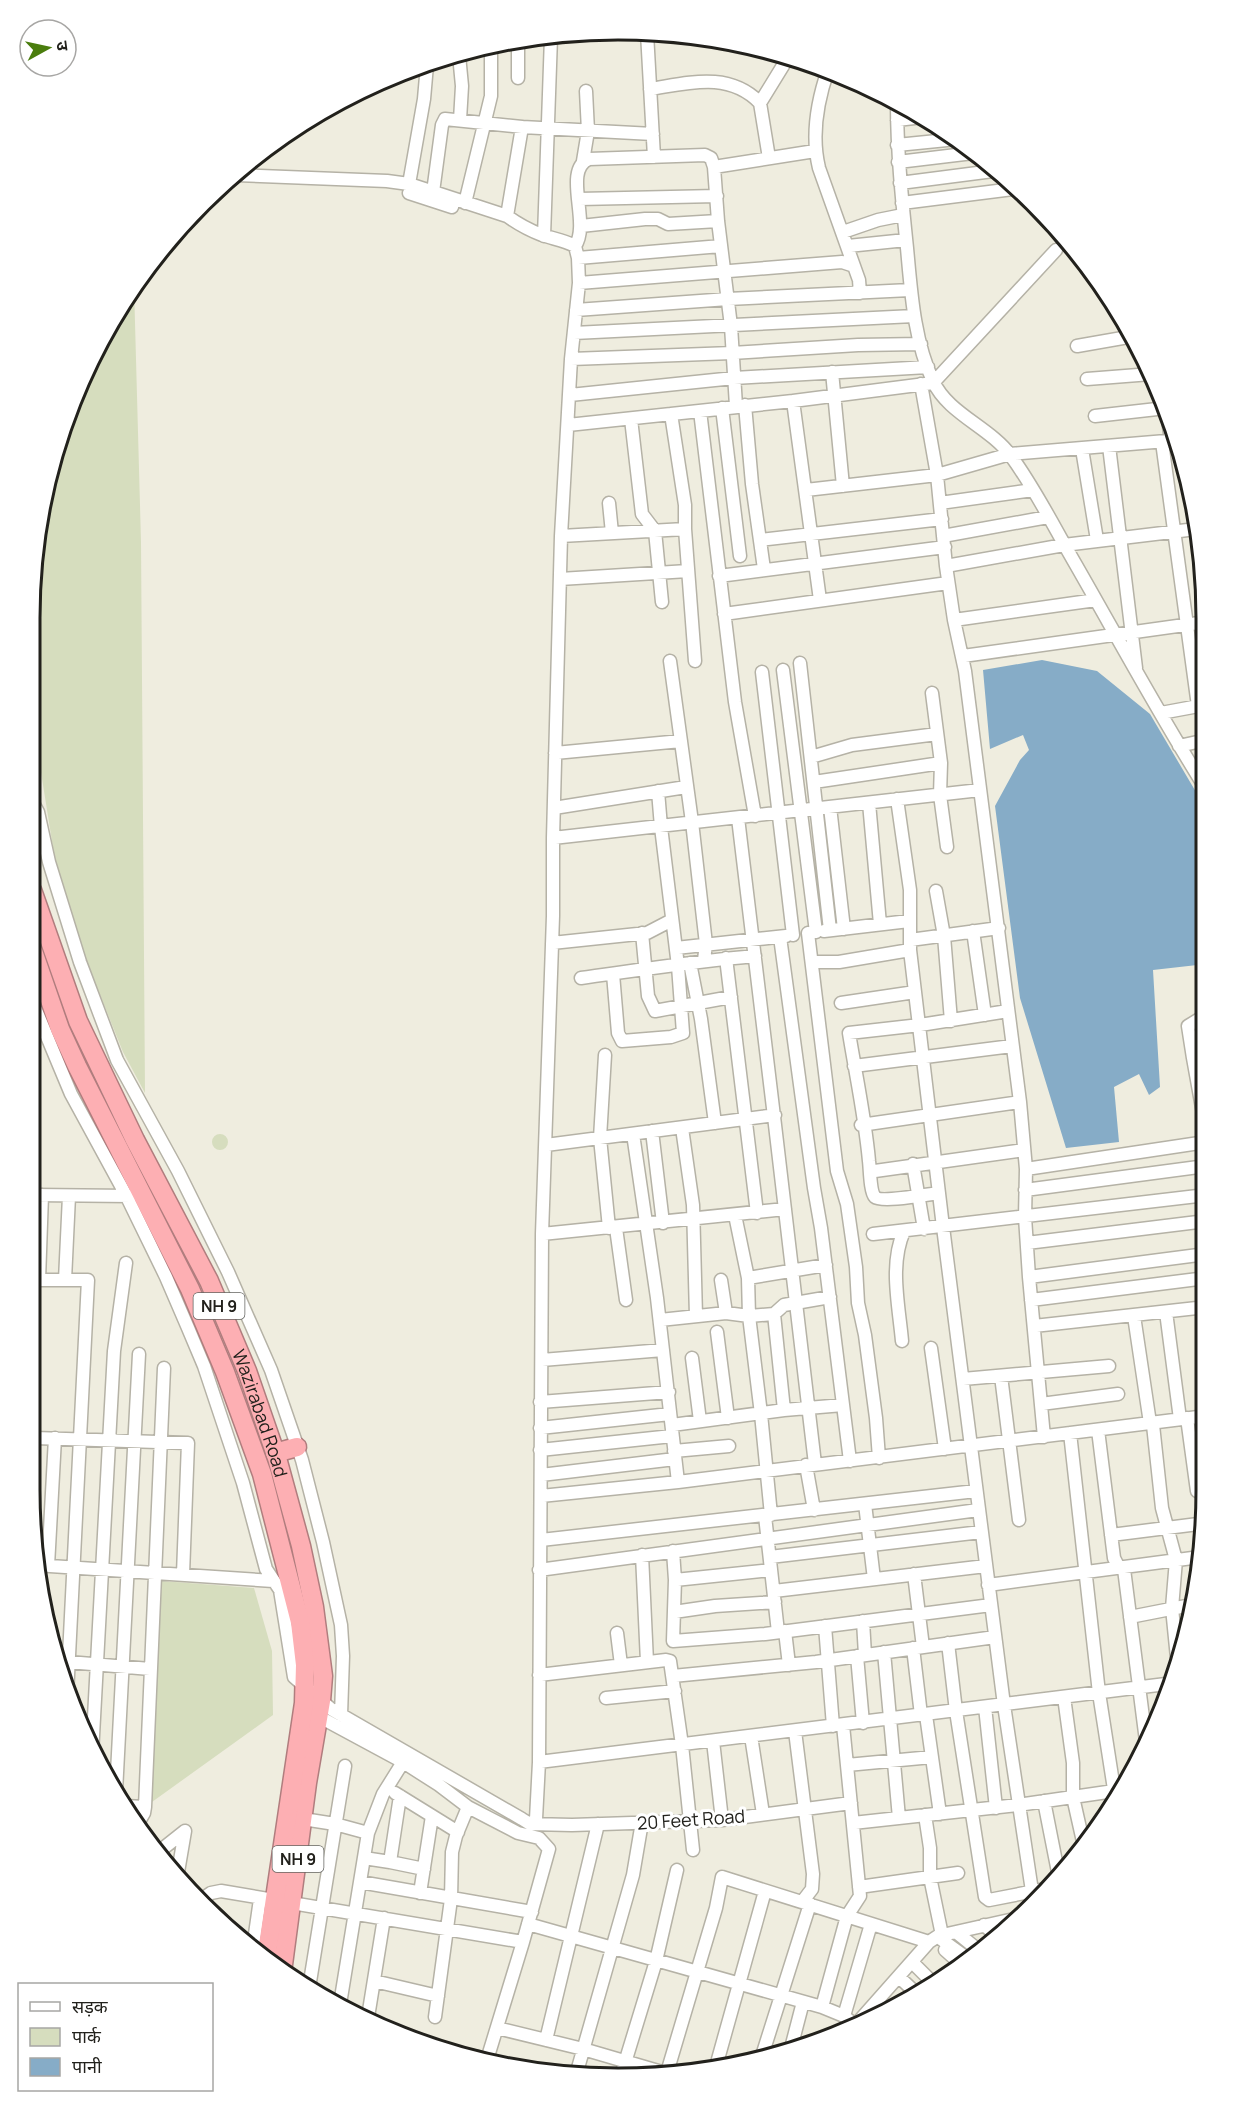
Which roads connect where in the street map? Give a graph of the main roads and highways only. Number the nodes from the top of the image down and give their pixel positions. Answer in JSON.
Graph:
{"nodes":[{"id":1,"x":40,"y":910,"type":"edge"},
{"id":2,"x":40,"y":971,"type":"edge"},
{"id":3,"x":297,"y":1447,"type":"road end"},
{"id":4,"x":275,"y":1453,"type":"junction"},
{"id":5,"x":291,"y":1594,"type":"junction"},
{"id":6,"x":315,"y":1708,"type":"junction"},
{"id":7,"x":276,"y":1901,"type":"junction"},
{"id":8,"x":268,"y":1949,"type":"edge"},
{"id":9,"x":281,"y":1959,"type":"edge"}],
"edges":[{"from":1,"to":4,"type":"highway","name":"Wazirabad Road","number":"NH 9"},
{"from":2,"to":5,"type":"highway","name":"Wazirabad Road","number":"NH 9"},
{"from":3,"to":4,"type":"highway"},
{"from":4,"to":5,"type":"highway","name":"Wazirabad Road","number":"NH 9"},
{"from":5,"to":6,"type":"highway","name":"Wazirabad Road","number":"NH 9"},
{"from":5,"to":6,"type":"highway","name":"Wazirabad Road","number":"NH 9"},
{"from":6,"to":7,"type":"highway","name":"Wazirabad Road","number":"NH 9"},
{"from":6,"to":7,"type":"highway","name":"Wazirabad Road","number":"NH 9"},
{"from":7,"to":8,"type":"highway","name":"Wazirabad Road","number":"NH 9"},
{"from":7,"to":9,"type":"highway","name":"Wazirabad Road","number":"NH 9"}]}
